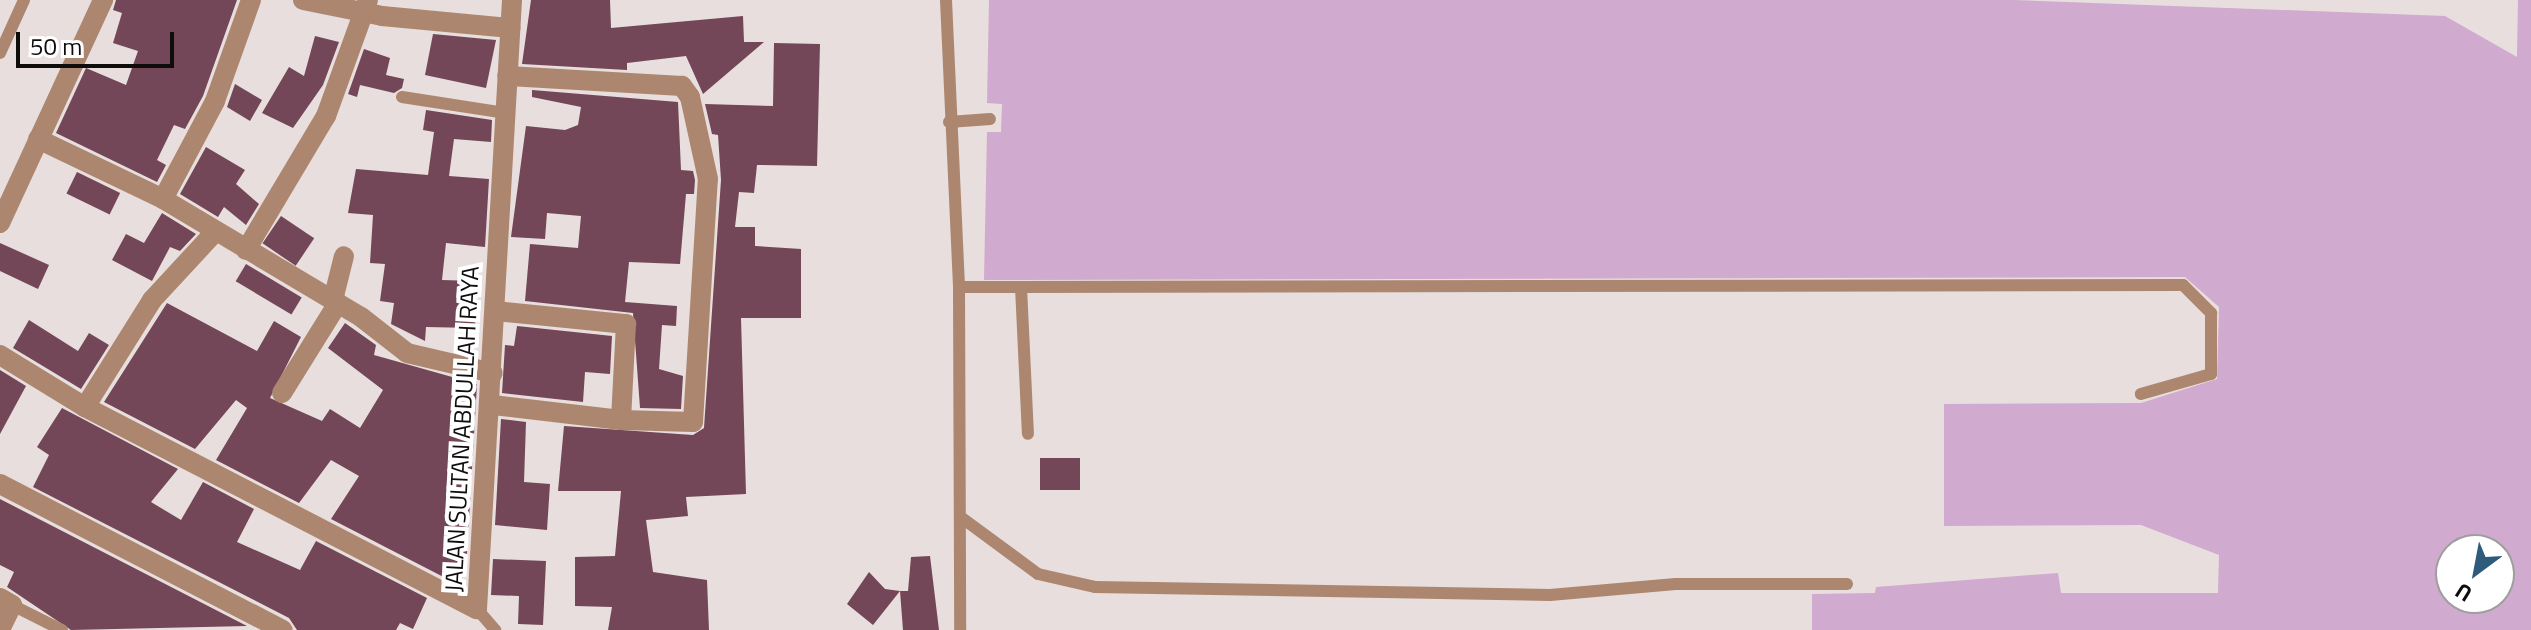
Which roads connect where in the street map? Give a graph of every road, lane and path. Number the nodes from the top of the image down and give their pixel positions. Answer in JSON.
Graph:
{"nodes":[{"id":1,"x":24,"y":0,"type":"edge"},
{"id":2,"x":103,"y":0,"type":"edge"},
{"id":3,"x":251,"y":0,"type":"edge"},
{"id":4,"x":303,"y":0,"type":"edge"},
{"id":5,"x":512,"y":0,"type":"edge"},
{"id":6,"x":946,"y":0,"type":"edge"},
{"id":7,"x":366,"y":7,"type":"edge"},
{"id":8,"x":510,"y":28,"type":"junction"},
{"id":9,"x":0,"y":53,"type":"edge"},
{"id":10,"x":507,"y":76,"type":"junction"},
{"id":11,"x":402,"y":97,"type":"dead end"},
{"id":12,"x":505,"y":113,"type":"junction"},
{"id":13,"x":990,"y":119,"type":"dead end"},
{"id":14,"x":949,"y":122,"type":"junction"},
{"id":15,"x":38,"y":139,"type":"junction"},
{"id":16,"x":163,"y":199,"type":"junction"},
{"id":17,"x":0,"y":223,"type":"edge"},
{"id":18,"x":216,"y":231,"type":"junction"},
{"id":19,"x":246,"y":250,"type":"junction"},
{"id":20,"x":344,"y":256,"type":"dead end"},
{"id":21,"x":959,"y":287,"type":"junction"},
{"id":22,"x":1021,"y":287,"type":"junction"},
{"id":23,"x":336,"y":301,"type":"junction"},
{"id":24,"x":495,"y":311,"type":"junction"},
{"id":25,"x":0,"y":355,"type":"edge"},
{"id":26,"x":493,"y":373,"type":"junction"},
{"id":27,"x":282,"y":393,"type":"dead end"},
{"id":28,"x":2141,"y":394,"type":"dead end"},
{"id":29,"x":493,"y":405,"type":"junction"},
{"id":30,"x":85,"y":407,"type":"junction"},
{"id":31,"x":621,"y":420,"type":"junction"},
{"id":32,"x":1028,"y":434,"type":"dead end"},
{"id":33,"x":0,"y":484,"type":"edge"},
{"id":34,"x":962,"y":518,"type":"junction"},
{"id":35,"x":1847,"y":584,"type":"dead end"},
{"id":36,"x":6,"y":602,"type":"edge"},
{"id":37,"x":477,"y":609,"type":"junction"},
{"id":38,"x":0,"y":630,"type":"edge"},
{"id":39,"x":62,"y":630,"type":"edge"},
{"id":40,"x":283,"y":630,"type":"edge"},
{"id":41,"x":495,"y":630,"type":"edge"},
{"id":42,"x":960,"y":630,"type":"edge"}],
"edges":[{"from":1,"to":9,"type":"lane"},
{"from":2,"to":15,"type":"street"},
{"from":3,"to":16,"type":"street"},
{"from":4,"to":7,"type":"street"},
{"from":5,"to":8,"type":"street","name":"JALAN SULTAN ABDULLAH RAYA"},
{"from":6,"to":14,"type":"lane"},
{"from":7,"to":8,"type":"street"},
{"from":7,"to":19,"type":"street"},
{"from":8,"to":10,"type":"street","name":"JALAN SULTAN ABDULLAH RAYA"},
{"from":10,"to":12,"type":"street","name":"JALAN SULTAN ABDULLAH RAYA"},
{"from":10,"to":31,"type":"street"},
{"from":11,"to":12,"type":"lane"},
{"from":12,"to":24,"type":"street","name":"JALAN SULTAN ABDULLAH RAYA"},
{"from":13,"to":14,"type":"lane"},
{"from":14,"to":21,"type":"lane"},
{"from":15,"to":16,"type":"street"},
{"from":15,"to":17,"type":"street"},
{"from":16,"to":18,"type":"street"},
{"from":18,"to":19,"type":"street"},
{"from":18,"to":30,"type":"street"},
{"from":19,"to":23,"type":"street"},
{"from":20,"to":23,"type":"street"},
{"from":21,"to":22,"type":"lane"},
{"from":21,"to":34,"type":"lane"},
{"from":22,"to":28,"type":"lane"},
{"from":22,"to":32,"type":"lane"},
{"from":23,"to":26,"type":"street"},
{"from":23,"to":27,"type":"street"},
{"from":24,"to":26,"type":"street","name":"JALAN SULTAN ABDULLAH RAYA"},
{"from":24,"to":31,"type":"street"},
{"from":25,"to":30,"type":"street","name":"JALAN SULTAN ABDULLAH RAYA"},
{"from":26,"to":29,"type":"street","name":"JALAN SULTAN ABDULLAH RAYA"},
{"from":29,"to":31,"type":"street"},
{"from":29,"to":37,"type":"street","name":"JALAN SULTAN ABDULLAH RAYA"},
{"from":30,"to":37,"type":"street","name":"JALAN SULTAN ABDULLAH RAYA"},
{"from":33,"to":40,"type":"street"},
{"from":34,"to":35,"type":"lane"},
{"from":34,"to":42,"type":"lane"},
{"from":36,"to":38,"type":"street"},
{"from":36,"to":39,"type":"lane"},
{"from":37,"to":41,"type":"lane"}]}
